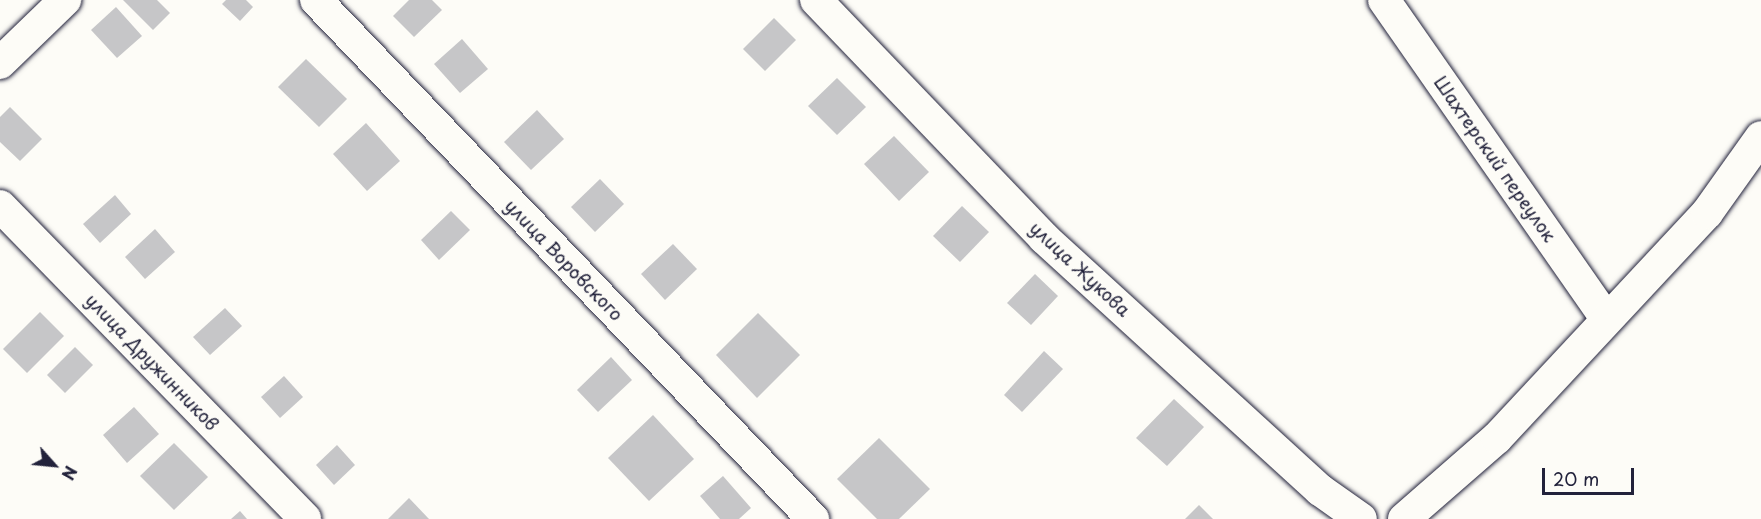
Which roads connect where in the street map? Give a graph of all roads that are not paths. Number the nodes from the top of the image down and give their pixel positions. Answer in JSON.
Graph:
{"nodes":[{"id":1,"x":65,"y":0,"type":"edge"},
{"id":2,"x":316,"y":0,"type":"edge"},
{"id":3,"x":816,"y":0,"type":"edge"},
{"id":4,"x":1384,"y":0,"type":"edge"},
{"id":5,"x":0,"y":63,"type":"edge"},
{"id":6,"x":1761,"y":137,"type":"edge"},
{"id":7,"x":0,"y":206,"type":"edge"},
{"id":8,"x":1606,"y":318,"type":"junction"},
{"id":9,"x":305,"y":519,"type":"edge"},
{"id":10,"x":813,"y":519,"type":"edge"},
{"id":11,"x":1361,"y":519,"type":"edge"},
{"id":12,"x":1404,"y":519,"type":"edge"}],
"edges":[{"from":1,"to":5,"type":"street"},
{"from":2,"to":10,"type":"street","name":"улица Воровского"},
{"from":3,"to":11,"type":"street","name":"улица Жукова"},
{"from":4,"to":8,"type":"street","name":"Шахтерский переулок"},
{"from":6,"to":8,"type":"street"},
{"from":7,"to":9,"type":"street","name":"улица Дружинников"},
{"from":8,"to":12,"type":"street"}]}
